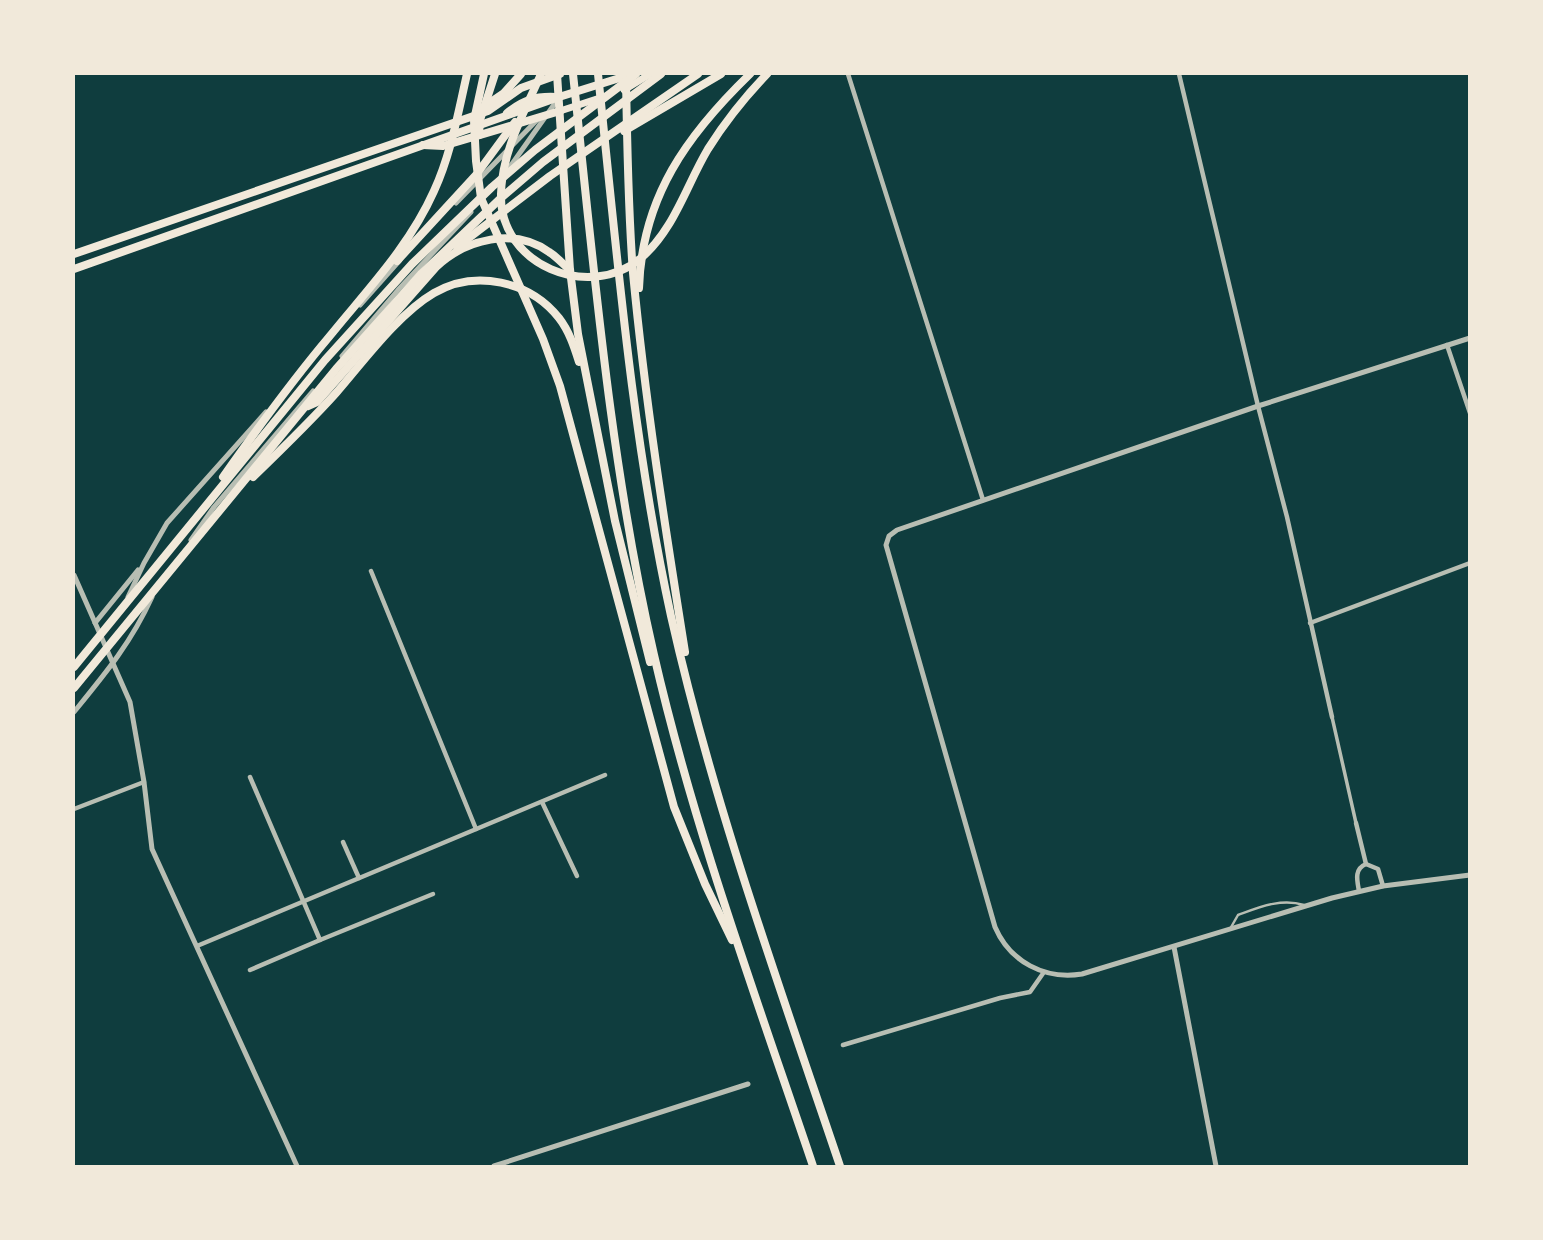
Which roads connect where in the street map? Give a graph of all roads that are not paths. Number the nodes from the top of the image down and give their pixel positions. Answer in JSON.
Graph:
{"nodes":[{"id":1,"x":467,"y":74,"type":"edge"},
{"id":2,"x":484,"y":74,"type":"edge"},
{"id":3,"x":495,"y":74,"type":"edge"},
{"id":4,"x":521,"y":74,"type":"edge"},
{"id":5,"x":541,"y":74,"type":"edge"},
{"id":6,"x":558,"y":74,"type":"edge"},
{"id":7,"x":573,"y":74,"type":"edge"},
{"id":8,"x":598,"y":74,"type":"edge"},
{"id":9,"x":630,"y":74,"type":"edge"},
{"id":10,"x":650,"y":74,"type":"edge"},
{"id":11,"x":661,"y":74,"type":"edge"},
{"id":12,"x":698,"y":74,"type":"edge"},
{"id":13,"x":721,"y":74,"type":"edge"},
{"id":14,"x":750,"y":74,"type":"edge"},
{"id":15,"x":767,"y":74,"type":"edge"},
{"id":16,"x":848,"y":74,"type":"edge"},
{"id":17,"x":1179,"y":74,"type":"edge"},
{"id":18,"x":626,"y":89,"type":"junction"},
{"id":19,"x":559,"y":97,"type":"junction"},
{"id":20,"x":529,"y":102,"type":"junction"},
{"id":21,"x":560,"y":111,"type":"junction"},
{"id":22,"x":543,"y":116,"type":"junction"},
{"id":23,"x":465,"y":118,"type":"junction"},
{"id":24,"x":423,"y":145,"type":"junction"},
{"id":25,"x":475,"y":162,"type":"junction"},
{"id":26,"x":550,"y":176,"type":"junction"},
{"id":27,"x":74,"y":254,"type":"edge"},
{"id":28,"x":74,"y":270,"type":"edge"},
{"id":29,"x":570,"y":271,"type":"junction"},
{"id":30,"x":421,"y":274,"type":"junction"},
{"id":31,"x":372,"y":287,"type":"junction"},
{"id":32,"x":638,"y":323,"type":"junction"},
{"id":33,"x":1469,"y":338,"type":"edge"},
{"id":34,"x":1447,"y":345,"type":"junction"},
{"id":35,"x":1258,"y":406,"type":"junction"},
{"id":36,"x":1469,"y":413,"type":"edge"},
{"id":37,"x":293,"y":414,"type":"junction"},
{"id":38,"x":594,"y":422,"type":"junction"},
{"id":39,"x":983,"y":500,"type":"junction"},
{"id":40,"x":226,"y":503,"type":"junction"},
{"id":41,"x":190,"y":525,"type":"junction"},
{"id":42,"x":144,"y":563,"type":"junction"},
{"id":43,"x":1469,"y":563,"type":"edge"},
{"id":44,"x":371,"y":571,"type":"dead end"},
{"id":45,"x":74,"y":575,"type":"edge"},
{"id":46,"x":95,"y":623,"type":"junction"},
{"id":47,"x":1310,"y":623,"type":"junction"},
{"id":48,"x":102,"y":637,"type":"junction"},
{"id":49,"x":114,"y":664,"type":"junction"},
{"id":50,"x":74,"y":669,"type":"edge"},
{"id":51,"x":74,"y":688,"type":"edge"},
{"id":52,"x":694,"y":710,"type":"junction"},
{"id":53,"x":74,"y":712,"type":"edge"},
{"id":54,"x":1332,"y":717,"type":"joint"},
{"id":55,"x":680,"y":762,"type":"junction"},
{"id":56,"x":605,"y":775,"type":"dead end"},
{"id":57,"x":250,"y":777,"type":"dead end"},
{"id":58,"x":144,"y":782,"type":"junction"},
{"id":59,"x":542,"y":802,"type":"junction"},
{"id":60,"x":74,"y":808,"type":"edge"},
{"id":61,"x":1356,"y":823,"type":"joint"},
{"id":62,"x":477,"y":829,"type":"junction"},
{"id":63,"x":343,"y":842,"type":"dead end"},
{"id":64,"x":1366,"y":864,"type":"junction"},
{"id":65,"x":577,"y":876,"type":"dead end"},
{"id":66,"x":1469,"y":876,"type":"edge"},
{"id":67,"x":359,"y":878,"type":"junction"},
{"id":68,"x":1383,"y":886,"type":"junction"},
{"id":69,"x":1359,"y":891,"type":"junction"},
{"id":70,"x":433,"y":894,"type":"dead end"},
{"id":71,"x":304,"y":902,"type":"junction"},
{"id":72,"x":1305,"y":905,"type":"junction"},
{"id":73,"x":1230,"y":929,"type":"junction"},
{"id":74,"x":320,"y":940,"type":"junction"},
{"id":75,"x":197,"y":946,"type":"junction"},
{"id":76,"x":1174,"y":947,"type":"junction"},
{"id":77,"x":746,"y":968,"type":"junction"},
{"id":78,"x":250,"y":970,"type":"dead end"},
{"id":79,"x":1044,"y":972,"type":"junction"},
{"id":80,"x":843,"y":1045,"type":"dead end"},
{"id":81,"x":748,"y":1084,"type":"dead end"},
{"id":82,"x":297,"y":1167,"type":"edge"},
{"id":83,"x":494,"y":1167,"type":"edge"},
{"id":84,"x":813,"y":1167,"type":"edge"},
{"id":85,"x":840,"y":1167,"type":"edge"},
{"id":86,"x":1216,"y":1167,"type":"edge"}],
"edges":[{"from":1,"to":31,"type":"highway"},
{"from":2,"to":25,"type":"highway"},
{"from":3,"to":25,"type":"highway"},
{"from":4,"to":23,"type":"highway"},
{"from":5,"to":20,"type":"highway"},
{"from":6,"to":19,"type":"highway"},
{"from":6,"to":23,"type":"highway"},
{"from":7,"to":55,"type":"highway"},
{"from":8,"to":52,"type":"highway"},
{"from":9,"to":18,"type":"highway"},
{"from":9,"to":19,"type":"highway"},
{"from":9,"to":41,"type":"highway"},
{"from":10,"to":18,"type":"main road"},
{"from":11,"to":30,"type":"highway"},
{"from":12,"to":26,"type":"highway"},
{"from":13,"to":26,"type":"highway"},
{"from":14,"to":32,"type":"highway"},
{"from":15,"to":20,"type":"highway"},
{"from":16,"to":39,"type":"street"},
{"from":17,"to":35,"type":"street"},
{"from":18,"to":21,"type":"main road"},
{"from":18,"to":32,"type":"highway"},
{"from":19,"to":21,"type":"highway"},
{"from":19,"to":22,"type":"street"},
{"from":19,"to":24,"type":"highway"},
{"from":20,"to":31,"type":"highway"},
{"from":21,"to":22,"type":"highway"},
{"from":21,"to":29,"type":"highway"},
{"from":22,"to":24,"type":"highway"},
{"from":22,"to":37,"type":"street"},
{"from":22,"to":42,"type":"street"},
{"from":23,"to":27,"type":"highway"},
{"from":24,"to":28,"type":"highway"},
{"from":25,"to":77,"type":"highway"},
{"from":26,"to":30,"type":"highway"},
{"from":29,"to":37,"type":"highway"},
{"from":29,"to":38,"type":"highway"},
{"from":30,"to":40,"type":"highway"},
{"from":31,"to":41,"type":"highway"},
{"from":32,"to":52,"type":"highway"},
{"from":33,"to":34,"type":"street"},
{"from":34,"to":35,"type":"street"},
{"from":34,"to":36,"type":"street"},
{"from":35,"to":39,"type":"street"},
{"from":35,"to":47,"type":"street"},
{"from":37,"to":49,"type":"street"},
{"from":38,"to":40,"type":"highway"},
{"from":38,"to":55,"type":"highway"},
{"from":39,"to":79,"type":"street"},
{"from":40,"to":51,"type":"highway"},
{"from":41,"to":50,"type":"highway"},
{"from":42,"to":46,"type":"street"},
{"from":42,"to":48,"type":"street"},
{"from":43,"to":47,"type":"street"},
{"from":44,"to":62,"type":"street"},
{"from":45,"to":46,"type":"street"},
{"from":46,"to":48,"type":"street"},
{"from":47,"to":54,"type":"street"},
{"from":48,"to":49,"type":"street"},
{"from":48,"to":50,"type":"street"},
{"from":49,"to":53,"type":"street"},
{"from":49,"to":58,"type":"street"},
{"from":52,"to":85,"type":"highway"},
{"from":54,"to":61,"type":"street"},
{"from":55,"to":77,"type":"highway"},
{"from":56,"to":59,"type":"street"},
{"from":57,"to":71,"type":"street"},
{"from":58,"to":60,"type":"street"},
{"from":58,"to":75,"type":"street"},
{"from":59,"to":62,"type":"street"},
{"from":59,"to":65,"type":"street"},
{"from":61,"to":64,"type":"street"},
{"from":62,"to":67,"type":"street"},
{"from":63,"to":67,"type":"street"},
{"from":64,"to":68,"type":"street"},
{"from":64,"to":69,"type":"street"},
{"from":66,"to":68,"type":"street"},
{"from":67,"to":71,"type":"street"},
{"from":68,"to":69,"type":"street"},
{"from":69,"to":72,"type":"street"},
{"from":70,"to":74,"type":"street"},
{"from":71,"to":74,"type":"street"},
{"from":71,"to":75,"type":"street"},
{"from":72,"to":73,"type":"street"},
{"from":72,"to":73,"type":"lane"},
{"from":73,"to":76,"type":"street"},
{"from":74,"to":78,"type":"street"},
{"from":75,"to":82,"type":"street"},
{"from":76,"to":79,"type":"street"},
{"from":76,"to":86,"type":"street"},
{"from":77,"to":84,"type":"highway"},
{"from":79,"to":80,"type":"street"},
{"from":81,"to":83,"type":"street"}]}
